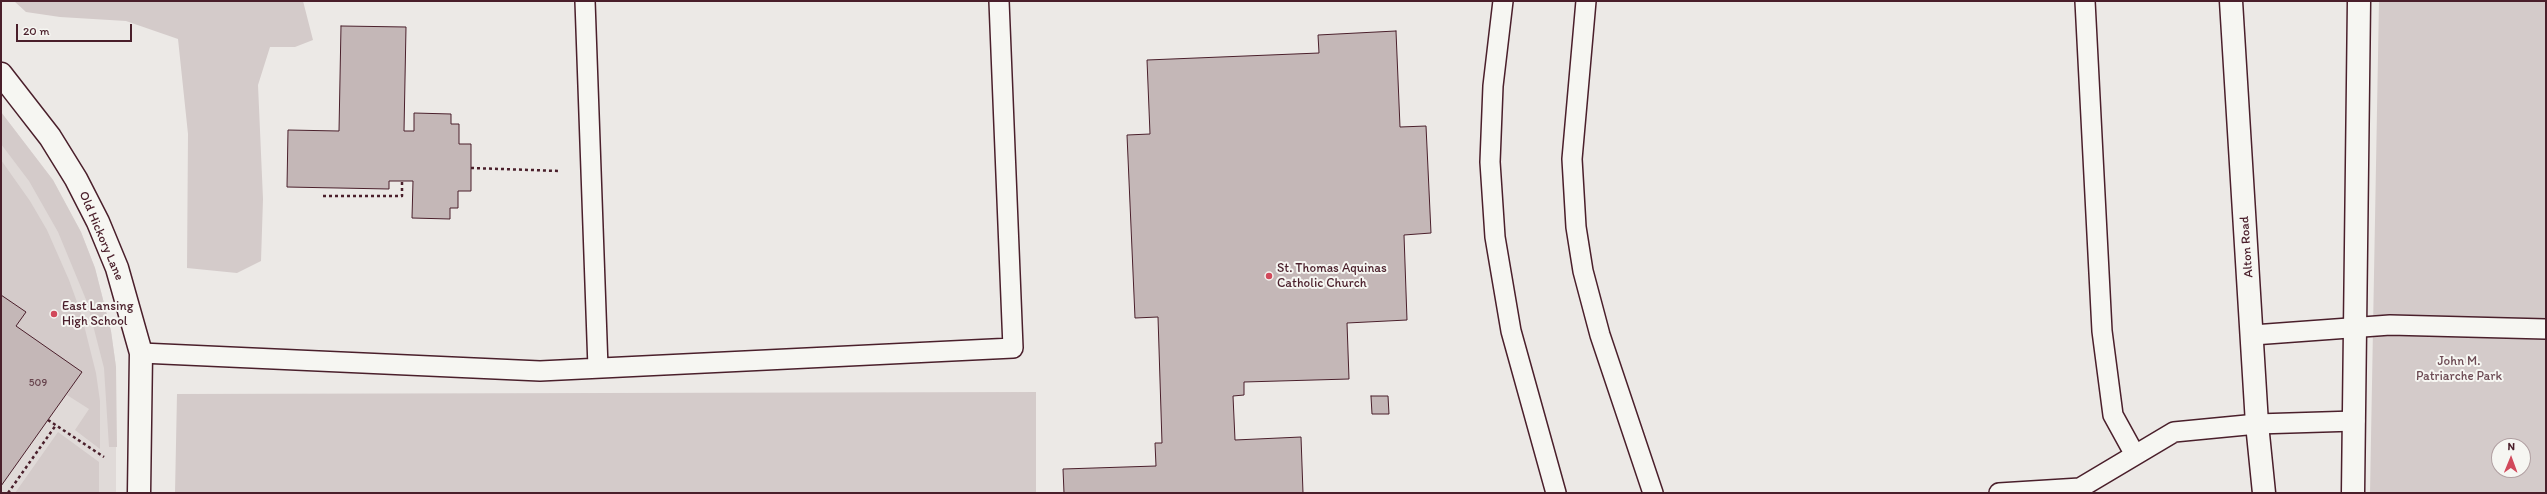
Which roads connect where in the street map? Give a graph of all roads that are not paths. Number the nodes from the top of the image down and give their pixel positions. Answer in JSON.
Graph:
{"nodes":[{"id":1,"x":584,"y":1,"type":"edge"},
{"id":2,"x":999,"y":1,"type":"edge"},
{"id":3,"x":1503,"y":1,"type":"edge"},
{"id":4,"x":1586,"y":1,"type":"edge"},
{"id":5,"x":2085,"y":1,"type":"edge"},
{"id":6,"x":2231,"y":1,"type":"edge"},
{"id":7,"x":2359,"y":1,"type":"edge"},
{"id":8,"x":1,"y":74,"type":"edge"},
{"id":9,"x":2356,"y":327,"type":"junction"},
{"id":10,"x":2546,"y":329,"type":"edge"},
{"id":11,"x":2253,"y":335,"type":"junction"},
{"id":12,"x":141,"y":353,"type":"junction"},
{"id":13,"x":598,"y":368,"type":"junction"},
{"id":14,"x":2355,"y":421,"type":"junction"},
{"id":15,"x":2257,"y":424,"type":"junction"},
{"id":16,"x":2135,"y":455,"type":"junction"},
{"id":17,"x":139,"y":493,"type":"edge"},
{"id":18,"x":1556,"y":493,"type":"edge"},
{"id":19,"x":1653,"y":493,"type":"edge"},
{"id":20,"x":1999,"y":493,"type":"edge"},
{"id":21,"x":2264,"y":493,"type":"edge"},
{"id":22,"x":2353,"y":493,"type":"edge"}],
"edges":[{"from":1,"to":13,"type":"lane"},
{"from":2,"to":13,"type":"lane"},
{"from":3,"to":18,"type":"lane"},
{"from":4,"to":19,"type":"lane"},
{"from":5,"to":16,"type":"lane"},
{"from":6,"to":11,"type":"street","name":"Alton Road"},
{"from":7,"to":9,"type":"street"},
{"from":8,"to":12,"type":"street","name":"Old Hickory Lane"},
{"from":9,"to":10,"type":"lane"},
{"from":9,"to":11,"type":"lane"},
{"from":9,"to":14,"type":"street"},
{"from":11,"to":15,"type":"street","name":"Alton Road"},
{"from":12,"to":13,"type":"lane"},
{"from":12,"to":17,"type":"street","name":"Old Hickory Lane"},
{"from":14,"to":15,"type":"lane"},
{"from":14,"to":22,"type":"street"},
{"from":15,"to":16,"type":"lane"},
{"from":15,"to":21,"type":"street","name":"Alton Road"},
{"from":16,"to":20,"type":"lane"}]}
